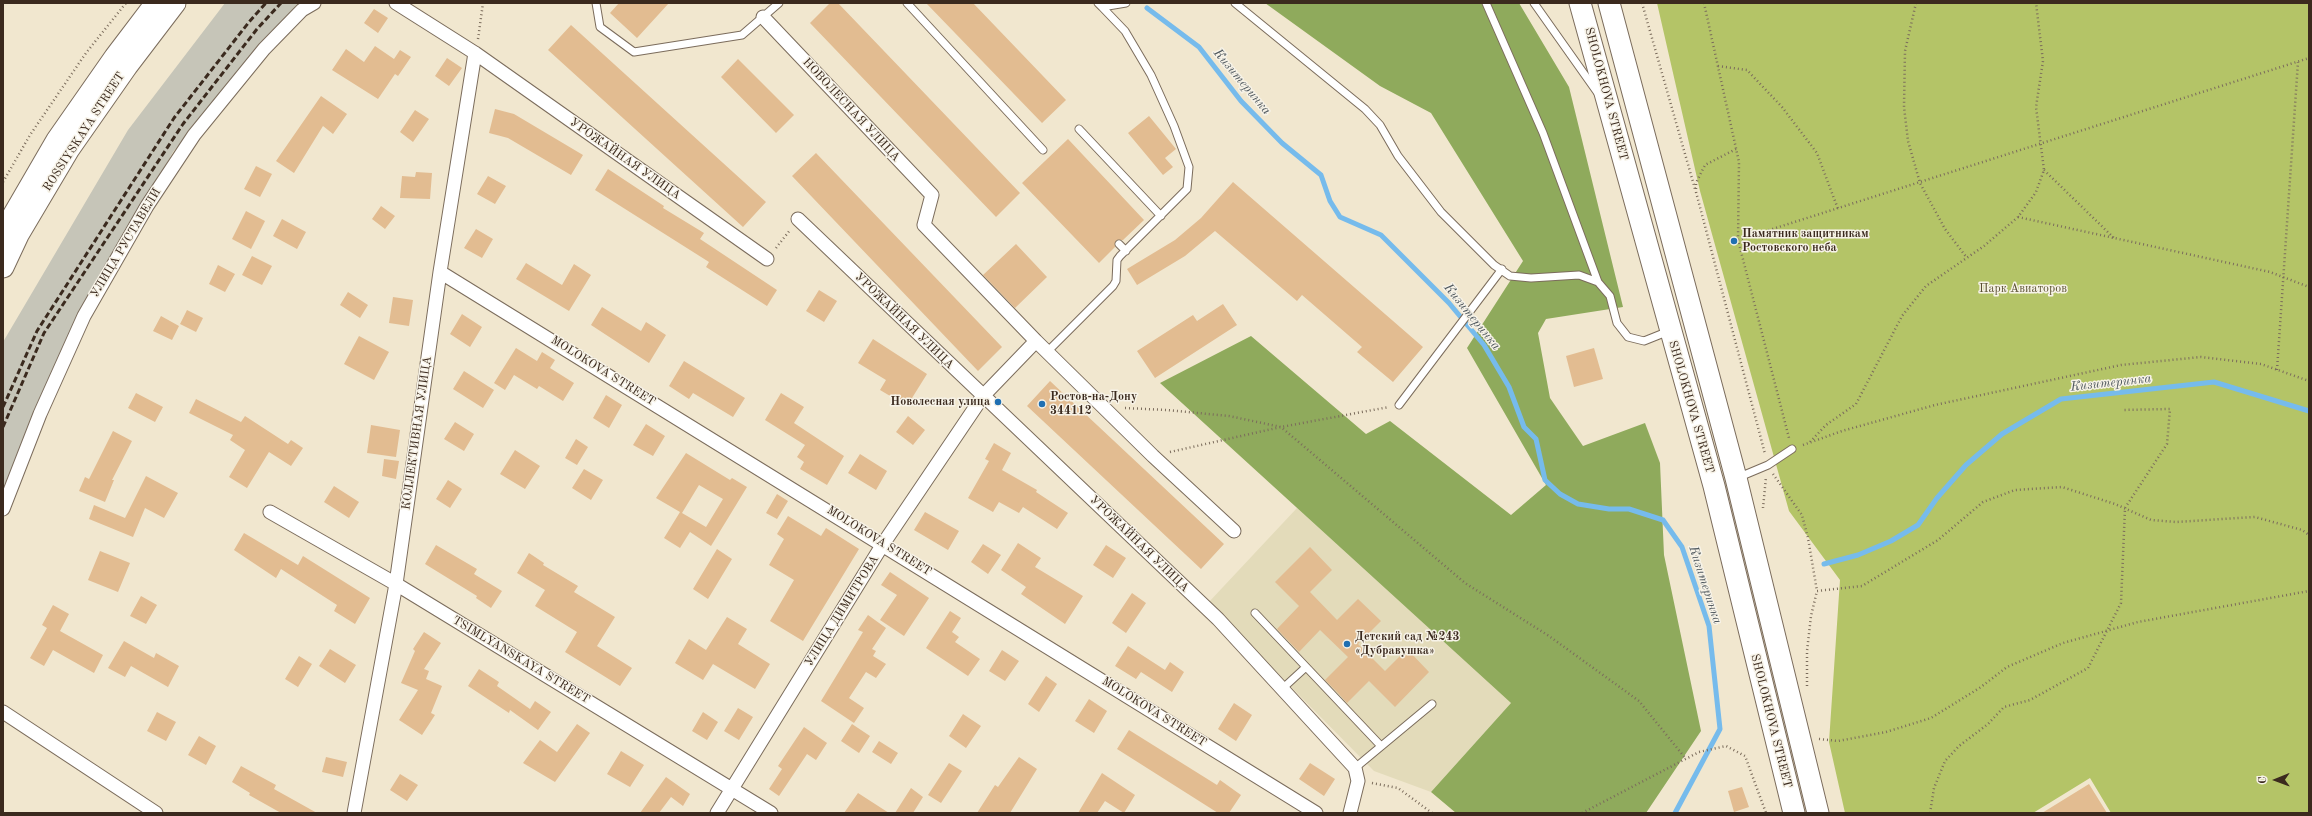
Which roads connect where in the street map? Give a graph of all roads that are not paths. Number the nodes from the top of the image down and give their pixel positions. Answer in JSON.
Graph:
{"nodes":[{"id":1,"x":156,"y":3,"type":"edge"},
{"id":2,"x":175,"y":3,"type":"edge"},
{"id":3,"x":314,"y":3,"type":"edge"},
{"id":4,"x":396,"y":3,"type":"edge"},
{"id":5,"x":596,"y":3,"type":"edge"},
{"id":6,"x":779,"y":3,"type":"edge"},
{"id":7,"x":907,"y":3,"type":"edge"},
{"id":8,"x":1126,"y":3,"type":"edge"},
{"id":9,"x":1235,"y":3,"type":"edge"},
{"id":10,"x":1486,"y":3,"type":"edge"},
{"id":11,"x":1534,"y":3,"type":"edge"},
{"id":12,"x":1580,"y":3,"type":"edge"},
{"id":13,"x":1610,"y":3,"type":"edge"},
{"id":14,"x":1100,"y":5,"type":"edge"},
{"id":15,"x":763,"y":17,"type":"junction"},
{"id":16,"x":475,"y":53,"type":"junction"},
{"id":17,"x":1610,"y":110,"type":"junction"},
{"id":18,"x":1079,"y":129,"type":"dead end"},
{"id":19,"x":1043,"y":150,"type":"dead end"},
{"id":20,"x":1161,"y":216,"type":"junction"},
{"id":21,"x":798,"y":219,"type":"road end"},
{"id":22,"x":3,"y":232,"type":"edge"},
{"id":23,"x":1119,"y":244,"type":"dead end"},
{"id":24,"x":1126,"y":251,"type":"junction"},
{"id":25,"x":767,"y":259,"type":"road end"},
{"id":26,"x":3,"y":268,"type":"edge"},
{"id":27,"x":1502,"y":269,"type":"junction"},
{"id":28,"x":440,"y":272,"type":"junction"},
{"id":29,"x":1598,"y":282,"type":"junction"},
{"id":30,"x":1669,"y":331,"type":"junction"},
{"id":31,"x":1036,"y":341,"type":"junction"},
{"id":32,"x":1048,"y":352,"type":"junction"},
{"id":33,"x":983,"y":396,"type":"junction"},
{"id":34,"x":1399,"y":405,"type":"road end"},
{"id":35,"x":1792,"y":449,"type":"road end"},
{"id":36,"x":1736,"y":478,"type":"junction"},
{"id":37,"x":3,"y":509,"type":"edge"},
{"id":38,"x":270,"y":512,"type":"dead end"},
{"id":39,"x":1234,"y":531,"type":"dead end"},
{"id":40,"x":883,"y":544,"type":"junction"},
{"id":41,"x":396,"y":584,"type":"junction"},
{"id":42,"x":1255,"y":614,"type":"dead end"},
{"id":43,"x":1306,"y":667,"type":"junction"},
{"id":44,"x":1282,"y":689,"type":"junction"},
{"id":45,"x":1432,"y":704,"type":"dead end"},
{"id":46,"x":3,"y":712,"type":"edge"},
{"id":47,"x":1381,"y":746,"type":"junction"},
{"id":48,"x":1355,"y":768,"type":"junction"},
{"id":49,"x":732,"y":788,"type":"junction"},
{"id":50,"x":156,"y":813,"type":"edge"},
{"id":51,"x":354,"y":813,"type":"edge"},
{"id":52,"x":717,"y":813,"type":"edge"},
{"id":53,"x":771,"y":813,"type":"edge"},
{"id":54,"x":1316,"y":813,"type":"edge"},
{"id":55,"x":1350,"y":813,"type":"edge"},
{"id":56,"x":1794,"y":813,"type":"edge"},
{"id":57,"x":1818,"y":813,"type":"edge"}],
"edges":[{"from":1,"to":22,"type":"main road","name":"ROSSIYSKAYA STREET"},
{"from":2,"to":26,"type":"main road","name":"ROSSIYSKAYA STREET"},
{"from":3,"to":37,"type":"street","name":"УЛИЦА РУСТАВЕЛИ"},
{"from":4,"to":16,"type":"street","name":"УРОЖАЙНАЯ УЛИЦА"},
{"from":5,"to":15,"type":"lane"},
{"from":6,"to":15,"type":"lane"},
{"from":7,"to":19,"type":"lane"},
{"from":8,"to":14,"type":"lane"},
{"from":9,"to":27,"type":"lane"},
{"from":10,"to":29,"type":"lane"},
{"from":11,"to":17,"type":"lane"},
{"from":12,"to":17,"type":"main road","name":"SHOLOKHOVA STREET"},
{"from":13,"to":36,"type":"main road","name":"SHOLOKHOVA STREET"},
{"from":14,"to":20,"type":"lane"},
{"from":15,"to":31,"type":"street","name":"НОВОЛЕСНАЯ УЛИЦА"},
{"from":16,"to":25,"type":"street","name":"УРОЖАЙНАЯ УЛИЦА"},
{"from":16,"to":28,"type":"street","name":"КОЛЛЕКТИВНАЯ УЛИЦА"},
{"from":17,"to":30,"type":"main road","name":"SHOLOKHOVA STREET"},
{"from":18,"to":20,"type":"lane"},
{"from":20,"to":24,"type":"lane"},
{"from":21,"to":33,"type":"street","name":"УРОЖАЙНАЯ УЛИЦА"},
{"from":23,"to":24,"type":"lane"},
{"from":24,"to":32,"type":"lane"},
{"from":27,"to":29,"type":"lane"},
{"from":27,"to":34,"type":"lane"},
{"from":28,"to":40,"type":"street","name":"MOLOKOVA STREET"},
{"from":28,"to":41,"type":"street","name":"КОЛЛЕКТИВНАЯ УЛИЦА"},
{"from":29,"to":30,"type":"lane"},
{"from":30,"to":56,"type":"main road","name":"SHOLOKHOVA STREET"},
{"from":31,"to":32,"type":"street","name":"НОВОЛЕСНАЯ УЛИЦА"},
{"from":31,"to":33,"type":"street","name":"УЛИЦА ДИМИТРОВА"},
{"from":32,"to":39,"type":"street","name":"НОВОЛЕСНАЯ УЛИЦА"},
{"from":33,"to":40,"type":"street","name":"УЛИЦА ДИМИТРОВА"},
{"from":33,"to":44,"type":"street","name":"УРОЖАЙНАЯ УЛИЦА"},
{"from":35,"to":36,"type":"lane"},
{"from":36,"to":57,"type":"main road","name":"SHOLOKHOVA STREET"},
{"from":38,"to":41,"type":"street","name":"TSIMLYANSKAYA STREET"},
{"from":40,"to":49,"type":"street","name":"УЛИЦА ДИМИТРОВА"},
{"from":40,"to":54,"type":"street","name":"MOLOKOVA STREET"},
{"from":41,"to":49,"type":"street","name":"TSIMLYANSKAYA STREET"},
{"from":41,"to":51,"type":"street","name":"КОЛЛЕКТИВНАЯ УЛИЦА"},
{"from":42,"to":43,"type":"lane"},
{"from":43,"to":44,"type":"lane"},
{"from":43,"to":47,"type":"lane"},
{"from":44,"to":48,"type":"street","name":"УРОЖАЙНАЯ УЛИЦА"},
{"from":45,"to":47,"type":"lane"},
{"from":46,"to":50,"type":"street"},
{"from":47,"to":48,"type":"lane"},
{"from":48,"to":55,"type":"street","name":"УРОЖАЙНАЯ УЛИЦА"},
{"from":49,"to":52,"type":"street","name":"УЛИЦА ДИМИТРОВА"},
{"from":49,"to":53,"type":"street","name":"TSIMLYANSKAYA STREET"}]}
